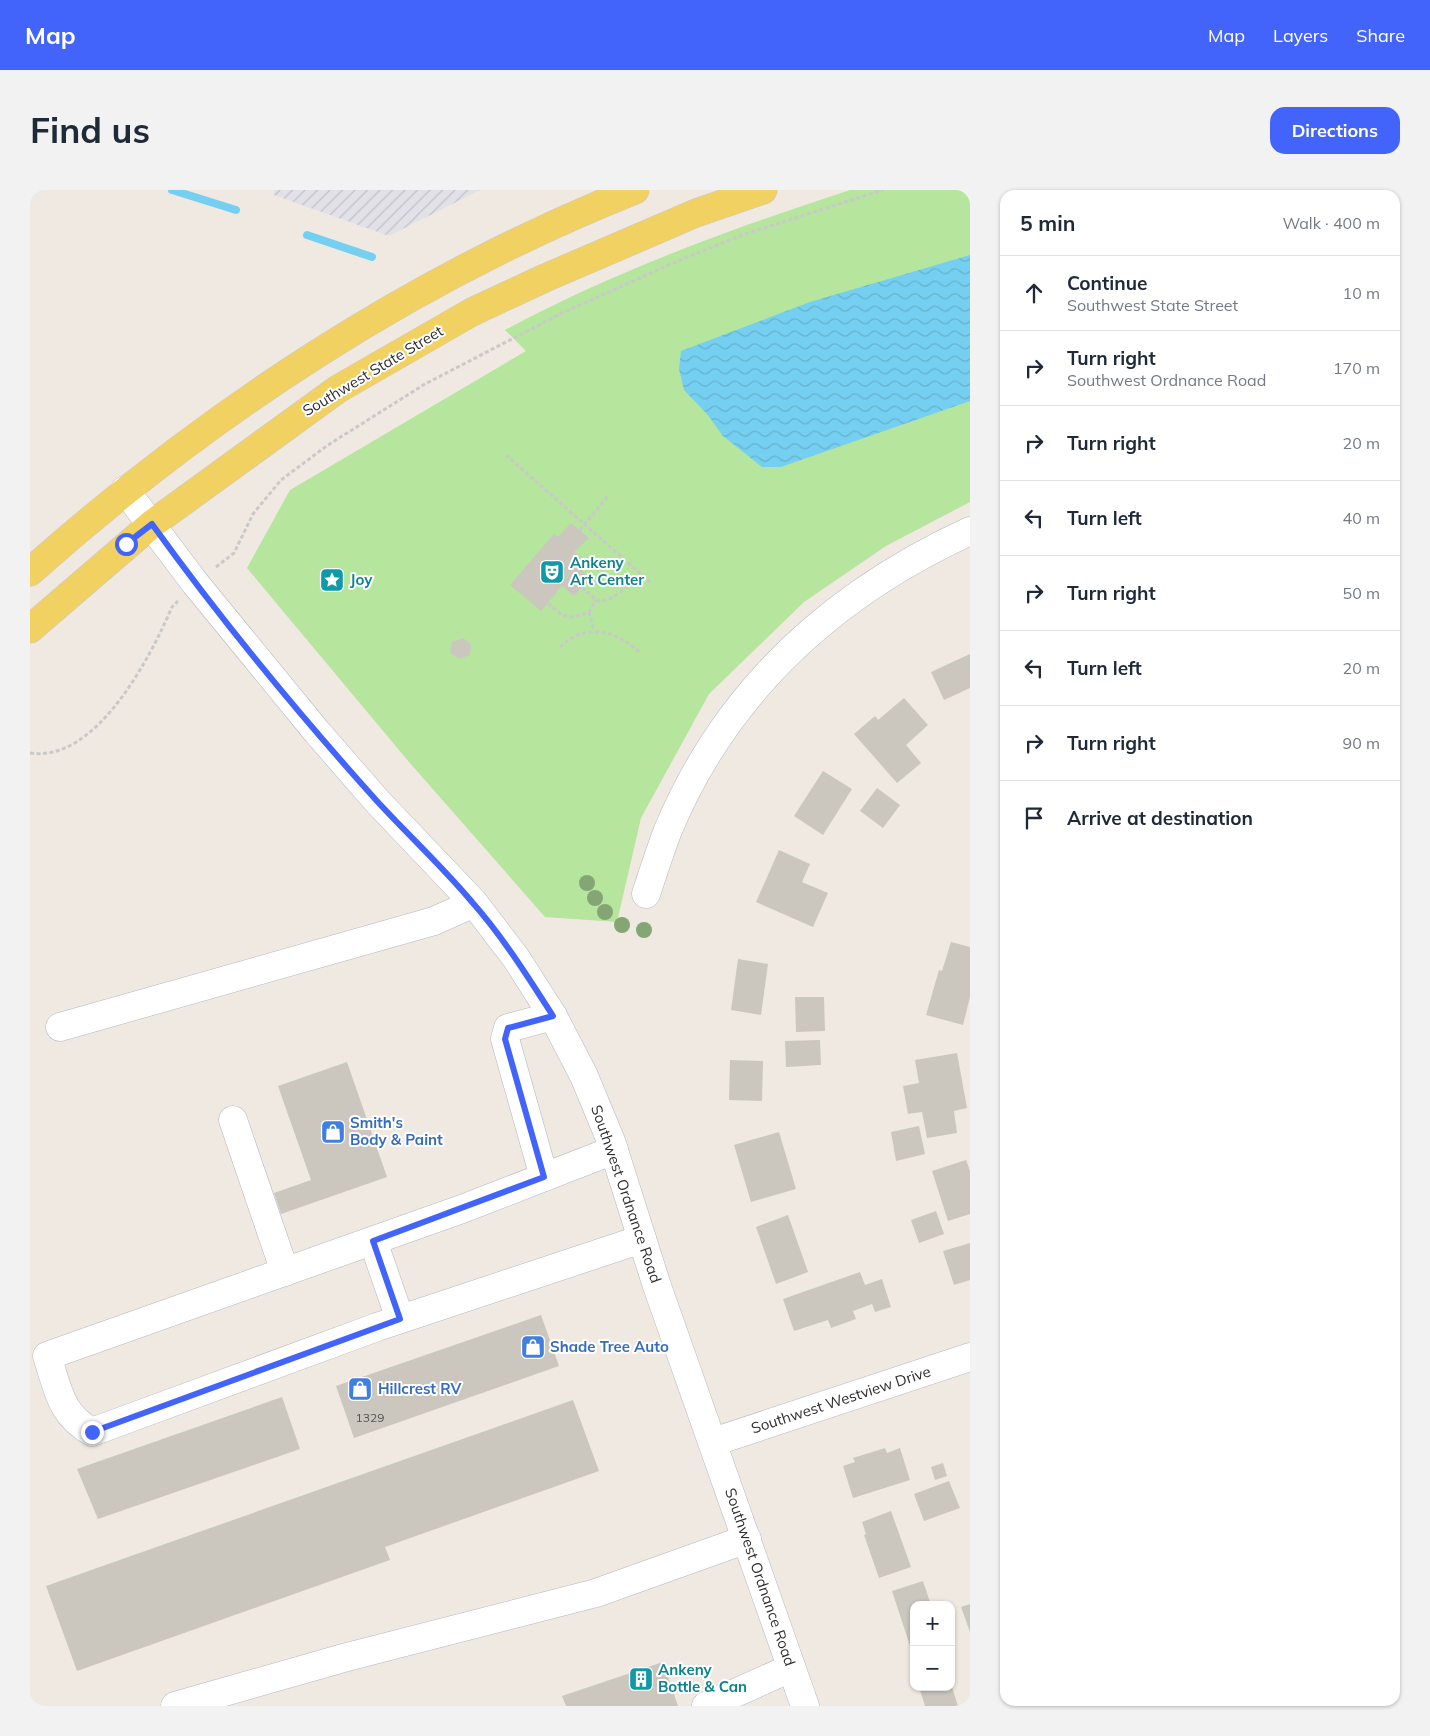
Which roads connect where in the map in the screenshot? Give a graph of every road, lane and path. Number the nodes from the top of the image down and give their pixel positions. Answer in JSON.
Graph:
{"nodes":[{"id":1,"x":635,"y":190,"type":"edge"},
{"id":2,"x":763,"y":190,"type":"edge"},
{"id":3,"x":883,"y":190,"type":"edge"},
{"id":4,"x":506,"y":455,"type":"dead end"},
{"id":5,"x":125,"y":490,"type":"junction"},
{"id":6,"x":608,"y":496,"type":"dead end"},
{"id":7,"x":152,"y":524,"type":"junction"},
{"id":8,"x":584,"y":524,"type":"junction"},
{"id":9,"x":580,"y":530,"type":"dead end"},
{"id":10,"x":970,"y":532,"type":"edge"},
{"id":11,"x":30,"y":572,"type":"edge"},
{"id":12,"x":640,"y":573,"type":"junction"},
{"id":13,"x":195,"y":583,"type":"junction"},
{"id":14,"x":651,"y":583,"type":"dead end"},
{"id":15,"x":582,"y":587,"type":"dead end"},
{"id":16,"x":596,"y":600,"type":"junction"},
{"id":17,"x":548,"y":603,"type":"dead end"},
{"id":18,"x":589,"y":612,"type":"junction"},
{"id":19,"x":30,"y":629,"type":"edge"},
{"id":20,"x":594,"y":631,"type":"junction"},
{"id":21,"x":560,"y":647,"type":"dead end"},
{"id":22,"x":639,"y":652,"type":"dead end"},
{"id":23,"x":30,"y":753,"type":"edge"},
{"id":24,"x":646,"y":894,"type":"dead end"},
{"id":25,"x":474,"y":903,"type":"junction"},
{"id":26,"x":553,"y":1016,"type":"junction"},
{"id":27,"x":60,"y":1027,"type":"dead end"},
{"id":28,"x":233,"y":1120,"type":"dead end"},
{"id":29,"x":614,"y":1150,"type":"junction"},
{"id":30,"x":544,"y":1177,"type":"junction"},
{"id":31,"x":642,"y":1239,"type":"junction"},
{"id":32,"x":373,"y":1241,"type":"junction"},
{"id":33,"x":285,"y":1272,"type":"junction"},
{"id":34,"x":400,"y":1319,"type":"junction"},
{"id":35,"x":970,"y":1357,"type":"edge"},
{"id":36,"x":39,"y":1358,"type":"edge"},
{"id":37,"x":713,"y":1442,"type":"junction"},
{"id":38,"x":747,"y":1539,"type":"junction"},
{"id":39,"x":792,"y":1668,"type":"junction"},
{"id":40,"x":175,"y":1706,"type":"edge"},
{"id":41,"x":706,"y":1706,"type":"edge"},
{"id":42,"x":805,"y":1706,"type":"edge"}],
"edges":[{"from":1,"to":5,"type":"main road"},
{"from":2,"to":7,"type":"main road","name":"Southwest State Street"},
{"from":3,"to":13,"type":"path"},
{"from":4,"to":8,"type":"path"},
{"from":5,"to":7,"type":"street","name":"Southwest Ordnance Road"},
{"from":5,"to":11,"type":"main road"},
{"from":6,"to":8,"type":"path"},
{"from":7,"to":13,"type":"street","name":"Southwest Ordnance Road"},
{"from":7,"to":19,"type":"main road","name":"Southwest State Street"},
{"from":8,"to":9,"type":"path"},
{"from":8,"to":12,"type":"path"},
{"from":10,"to":24,"type":"street"},
{"from":12,"to":14,"type":"path"},
{"from":12,"to":16,"type":"path"},
{"from":13,"to":23,"type":"path"},
{"from":13,"to":25,"type":"street","name":"Southwest Ordnance Road"},
{"from":15,"to":16,"type":"path"},
{"from":16,"to":18,"type":"path"},
{"from":17,"to":18,"type":"path"},
{"from":18,"to":20,"type":"path"},
{"from":20,"to":21,"type":"path"},
{"from":20,"to":22,"type":"path"},
{"from":25,"to":26,"type":"street","name":"Southwest Ordnance Road"},
{"from":25,"to":27,"type":"street"},
{"from":26,"to":29,"type":"street","name":"Southwest Ordnance Road"},
{"from":26,"to":30,"type":"street"},
{"from":28,"to":33,"type":"street"},
{"from":29,"to":30,"type":"street"},
{"from":29,"to":31,"type":"street","name":"Southwest Ordnance Road"},
{"from":30,"to":32,"type":"street"},
{"from":31,"to":34,"type":"street"},
{"from":31,"to":37,"type":"street","name":"Southwest Ordnance Road"},
{"from":32,"to":33,"type":"street"},
{"from":32,"to":34,"type":"street"},
{"from":33,"to":36,"type":"street"},
{"from":34,"to":36,"type":"street"},
{"from":35,"to":37,"type":"street","name":"Southwest Westview Drive"},
{"from":37,"to":38,"type":"street","name":"Southwest Ordnance Road"},
{"from":38,"to":39,"type":"street","name":"Southwest Ordnance Road"},
{"from":38,"to":40,"type":"street"},
{"from":39,"to":41,"type":"street"},
{"from":39,"to":42,"type":"street","name":"Southwest Ordnance Road"}]}
